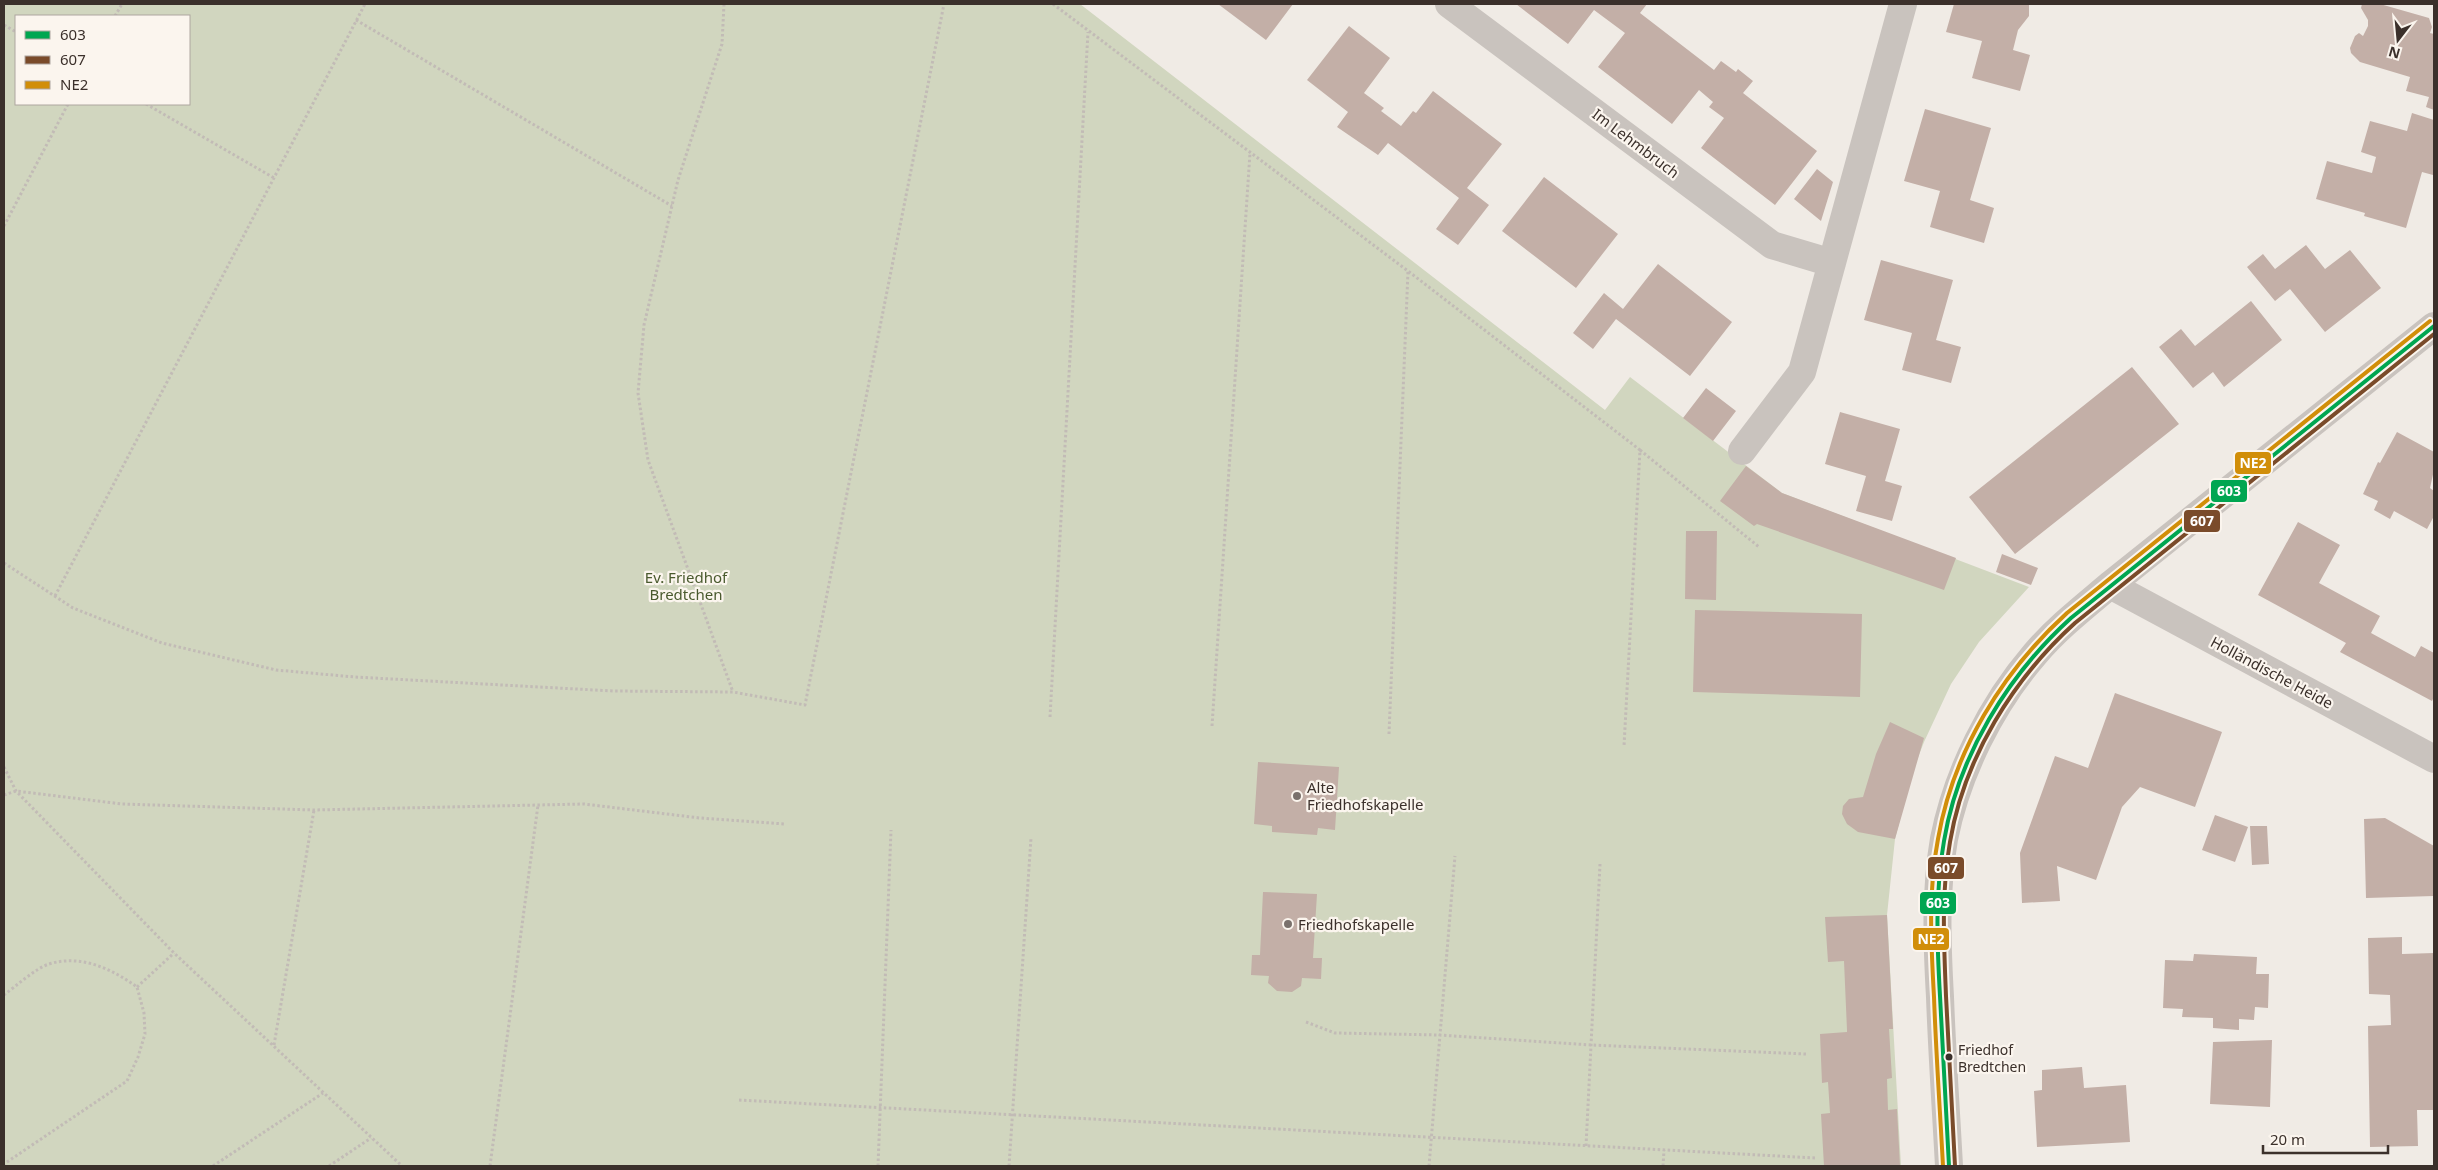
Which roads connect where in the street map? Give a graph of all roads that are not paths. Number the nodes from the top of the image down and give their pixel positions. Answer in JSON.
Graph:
{"nodes":[{"id":1,"x":1449,"y":4,"type":"edge"},
{"id":2,"x":1903,"y":4,"type":"edge"},
{"id":3,"x":1832,"y":262,"type":"junction"},
{"id":4,"x":2434,"y":326,"type":"edge"},
{"id":5,"x":1742,"y":451,"type":"dead end"},
{"id":6,"x":2110,"y":585,"type":"junction"},
{"id":7,"x":2434,"y":759,"type":"edge"},
{"id":8,"x":1949,"y":1166,"type":"edge"}],
"edges":[{"from":1,"to":3,"type":"street","name":"Im Lehmbruch"},
{"from":2,"to":3,"type":"street"},
{"from":3,"to":5,"type":"street"},
{"from":4,"to":6,"type":"street"},
{"from":6,"to":7,"type":"street","name":"Holländische Heide"},
{"from":6,"to":8,"type":"street"}]}
